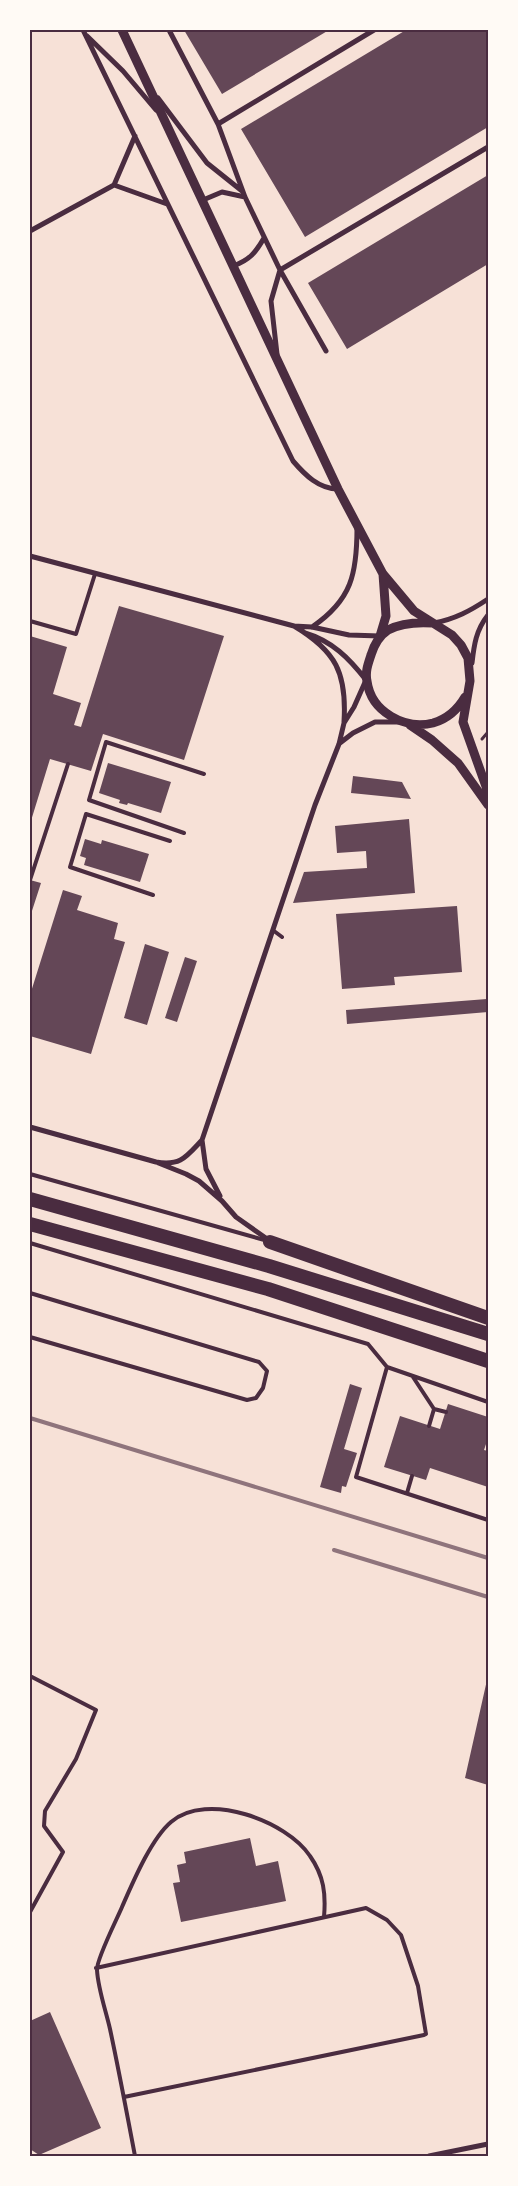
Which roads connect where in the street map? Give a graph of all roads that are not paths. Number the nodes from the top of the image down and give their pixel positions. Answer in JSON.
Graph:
{"nodes":[{"id":1,"x":122,"y":30,"type":"edge"},
{"id":2,"x":169,"y":30,"type":"edge"},
{"id":3,"x":374,"y":30,"type":"edge"},
{"id":4,"x":84,"y":32,"type":"edge"},
{"id":5,"x":149,"y":87,"type":"junction"},
{"id":6,"x":165,"y":120,"type":"junction"},
{"id":7,"x":218,"y":124,"type":"junction"},
{"id":8,"x":135,"y":136,"type":"junction"},
{"id":9,"x":488,"y":147,"type":"edge"},
{"id":10,"x":114,"y":186,"type":"junction"},
{"id":11,"x":243,"y":191,"type":"junction"},
{"id":12,"x":245,"y":197,"type":"junction"},
{"id":13,"x":203,"y":200,"type":"junction"},
{"id":14,"x":167,"y":204,"type":"junction"},
{"id":15,"x":30,"y":231,"type":"edge"},
{"id":16,"x":264,"y":238,"type":"junction"},
{"id":17,"x":233,"y":266,"type":"junction"},
{"id":18,"x":280,"y":270,"type":"junction"},
{"id":19,"x":326,"y":351,"type":"dead end"},
{"id":20,"x":278,"y":360,"type":"junction"},
{"id":21,"x":338,"y":489,"type":"junction"},
{"id":22,"x":358,"y":525,"type":"junction"},
{"id":23,"x":30,"y":556,"type":"edge"},
{"id":24,"x":95,"y":574,"type":"junction"},
{"id":25,"x":383,"y":574,"type":"junction"},
{"id":26,"x":488,"y":599,"type":"edge"},
{"id":27,"x":488,"y":615,"type":"edge"},
{"id":28,"x":30,"y":620,"type":"edge"},
{"id":29,"x":433,"y":623,"type":"junction"},
{"id":30,"x":294,"y":626,"type":"junction"},
{"id":31,"x":312,"y":626,"type":"junction"},
{"id":32,"x":305,"y":633,"type":"junction"},
{"id":33,"x":380,"y":636,"type":"junction"},
{"id":34,"x":470,"y":671,"type":"junction"},
{"id":35,"x":366,"y":680,"type":"junction"},
{"id":36,"x":468,"y":690,"type":"junction"},
{"id":37,"x":344,"y":723,"type":"junction"},
{"id":38,"x":406,"y":724,"type":"junction"},
{"id":39,"x":339,"y":744,"type":"junction"},
{"id":40,"x":68,"y":764,"type":"dead end"},
{"id":41,"x":204,"y":774,"type":"dead end"},
{"id":42,"x":488,"y":792,"type":"edge"},
{"id":43,"x":488,"y":805,"type":"edge"},
{"id":44,"x":184,"y":834,"type":"dead end"},
{"id":45,"x":170,"y":841,"type":"dead end"},
{"id":46,"x":30,"y":880,"type":"edge"},
{"id":47,"x":153,"y":895,"type":"dead end"},
{"id":48,"x":274,"y":931,"type":"junction"},
{"id":49,"x":282,"y":936,"type":"dead end"},
{"id":50,"x":30,"y":1128,"type":"edge"},
{"id":51,"x":202,"y":1140,"type":"junction"},
{"id":52,"x":156,"y":1162,"type":"junction"},
{"id":53,"x":30,"y":1174,"type":"edge"},
{"id":54,"x":30,"y":1200,"type":"edge"},
{"id":55,"x":222,"y":1201,"type":"junction"},
{"id":56,"x":30,"y":1224,"type":"edge"},
{"id":57,"x":270,"y":1242,"type":"junction"},
{"id":58,"x":30,"y":1243,"type":"edge"},
{"id":59,"x":30,"y":1293,"type":"edge"},
{"id":60,"x":488,"y":1318,"type":"edge"},
{"id":61,"x":488,"y":1334,"type":"edge"},
{"id":62,"x":30,"y":1337,"type":"edge"},
{"id":63,"x":488,"y":1361,"type":"edge"},
{"id":64,"x":387,"y":1367,"type":"junction"},
{"id":65,"x":413,"y":1377,"type":"junction"},
{"id":66,"x":488,"y":1402,"type":"edge"},
{"id":67,"x":434,"y":1408,"type":"junction"},
{"id":68,"x":446,"y":1412,"type":"dead end"},
{"id":69,"x":428,"y":1426,"type":"dead end"},
{"id":70,"x":412,"y":1476,"type":"dead end"},
{"id":71,"x":406,"y":1493,"type":"junction"},
{"id":72,"x":488,"y":1520,"type":"edge"},
{"id":73,"x":30,"y":1676,"type":"edge"},
{"id":74,"x":30,"y":1912,"type":"edge"},
{"id":75,"x":324,"y":1917,"type":"junction"},
{"id":76,"x":96,"y":1968,"type":"junction"},
{"id":77,"x":124,"y":2097,"type":"junction"},
{"id":78,"x":488,"y":2144,"type":"edge"},
{"id":79,"x":135,"y":2156,"type":"edge"},
{"id":80,"x":429,"y":2156,"type":"edge"}],
"edges":[{"from":1,"to":5,"type":"street"},
{"from":2,"to":7,"type":"street"},
{"from":3,"to":7,"type":"street"},
{"from":4,"to":6,"type":"street"},
{"from":4,"to":8,"type":"street"},
{"from":5,"to":6,"type":"street"},
{"from":5,"to":11,"type":"street"},
{"from":6,"to":13,"type":"street"},
{"from":7,"to":11,"type":"street"},
{"from":8,"to":10,"type":"street"},
{"from":8,"to":14,"type":"street"},
{"from":9,"to":18,"type":"street"},
{"from":10,"to":14,"type":"street"},
{"from":10,"to":15,"type":"street"},
{"from":11,"to":12,"type":"street"},
{"from":12,"to":13,"type":"street"},
{"from":12,"to":16,"type":"street"},
{"from":13,"to":17,"type":"street"},
{"from":14,"to":21,"type":"street"},
{"from":16,"to":17,"type":"street"},
{"from":16,"to":18,"type":"street"},
{"from":17,"to":20,"type":"street"},
{"from":18,"to":19,"type":"street"},
{"from":18,"to":20,"type":"street"},
{"from":20,"to":21,"type":"street"},
{"from":21,"to":22,"type":"street"},
{"from":22,"to":25,"type":"street"},
{"from":22,"to":31,"type":"street"},
{"from":23,"to":24,"type":"street"},
{"from":24,"to":28,"type":"lane"},
{"from":24,"to":30,"type":"street"},
{"from":25,"to":29,"type":"street"},
{"from":25,"to":33,"type":"street"},
{"from":26,"to":29,"type":"street"},
{"from":27,"to":34,"type":"street"},
{"from":29,"to":33,"type":"street"},
{"from":29,"to":34,"type":"street"},
{"from":30,"to":31,"type":"street"},
{"from":30,"to":32,"type":"street"},
{"from":31,"to":33,"type":"street"},
{"from":32,"to":35,"type":"street"},
{"from":32,"to":37,"type":"street"},
{"from":33,"to":35,"type":"street"},
{"from":34,"to":36,"type":"street"},
{"from":35,"to":37,"type":"street"},
{"from":35,"to":38,"type":"street"},
{"from":36,"to":38,"type":"street"},
{"from":36,"to":42,"type":"street"},
{"from":37,"to":39,"type":"street"},
{"from":38,"to":39,"type":"street"},
{"from":38,"to":43,"type":"street"},
{"from":39,"to":48,"type":"street"},
{"from":40,"to":46,"type":"lane"},
{"from":41,"to":44,"type":"lane"},
{"from":45,"to":47,"type":"lane"},
{"from":48,"to":49,"type":"lane"},
{"from":48,"to":51,"type":"street"},
{"from":50,"to":52,"type":"street"},
{"from":51,"to":52,"type":"street"},
{"from":51,"to":55,"type":"street"},
{"from":52,"to":55,"type":"street"},
{"from":53,"to":57,"type":"lane"},
{"from":54,"to":61,"type":"highway"},
{"from":55,"to":57,"type":"street"},
{"from":56,"to":63,"type":"highway"},
{"from":57,"to":60,"type":"highway"},
{"from":58,"to":64,"type":"lane"},
{"from":59,"to":62,"type":"lane"},
{"from":64,"to":65,"type":"lane"},
{"from":64,"to":71,"type":"lane"},
{"from":65,"to":66,"type":"lane"},
{"from":65,"to":67,"type":"lane"},
{"from":67,"to":68,"type":"lane"},
{"from":67,"to":69,"type":"lane"},
{"from":70,"to":71,"type":"lane"},
{"from":71,"to":72,"type":"lane"},
{"from":73,"to":74,"type":"lane"},
{"from":75,"to":76,"type":"lane"},
{"from":75,"to":76,"type":"lane"},
{"from":75,"to":77,"type":"lane"},
{"from":76,"to":77,"type":"lane"},
{"from":77,"to":79,"type":"lane"},
{"from":78,"to":80,"type":"street"}]}
